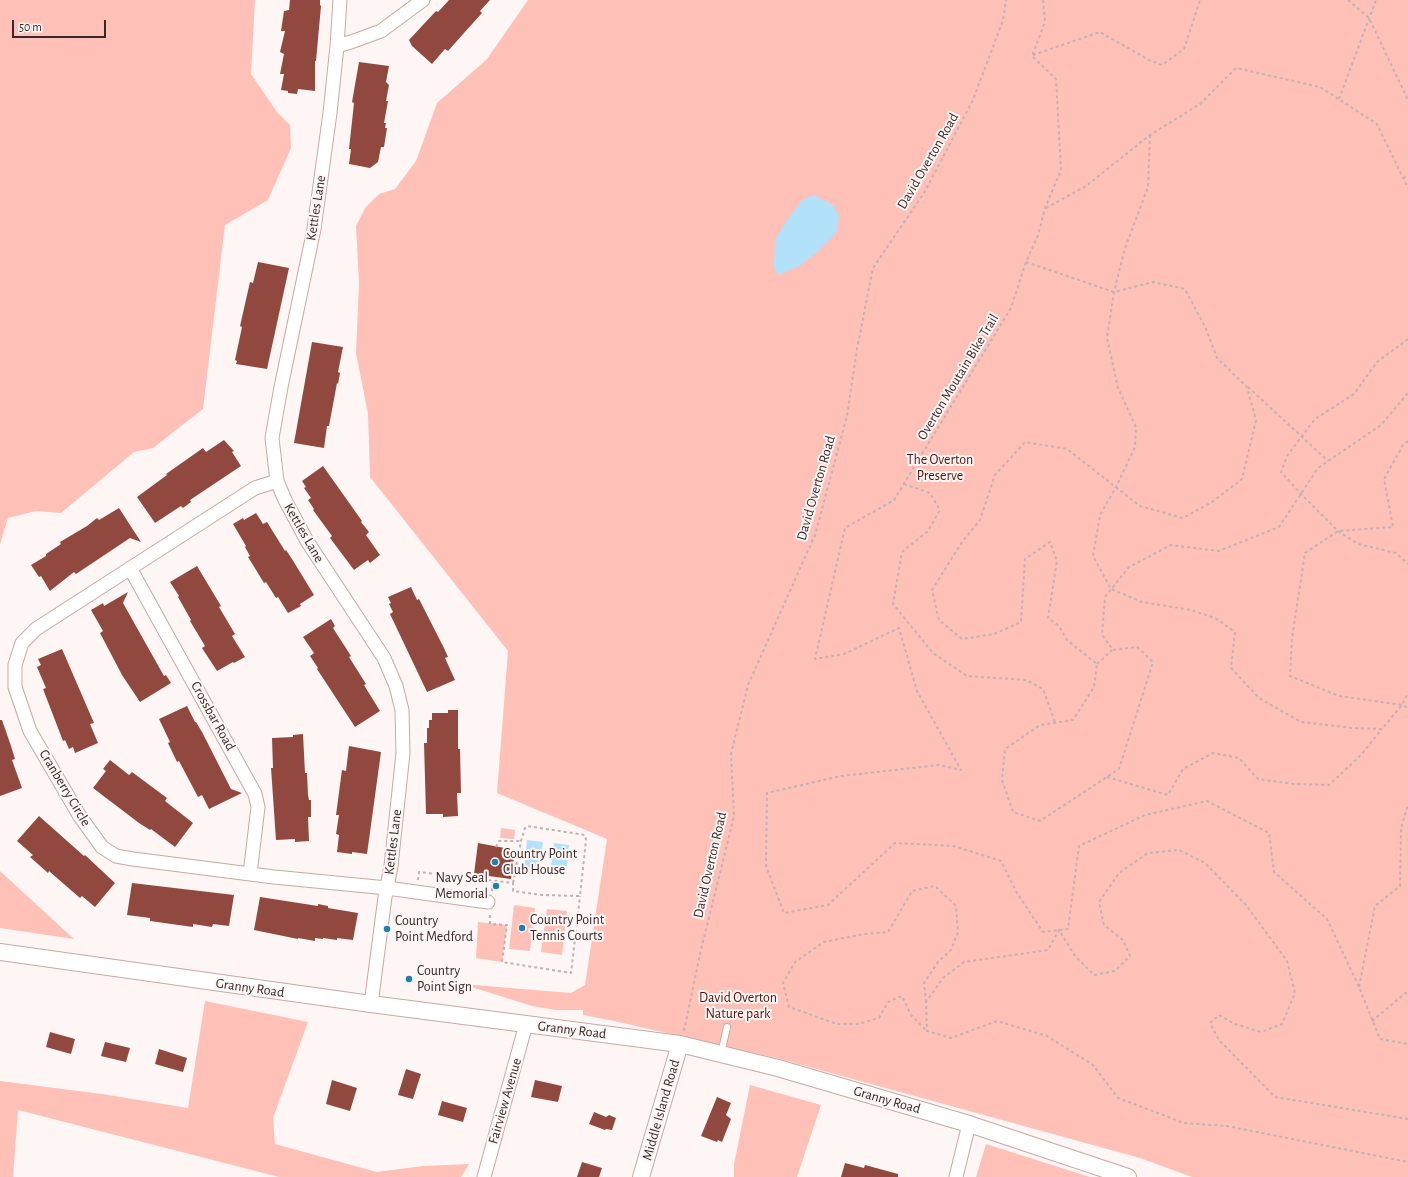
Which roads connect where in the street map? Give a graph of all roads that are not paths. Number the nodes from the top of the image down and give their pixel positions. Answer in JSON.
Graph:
{"nodes":[{"id":1,"x":340,"y":0,"type":"edge"},
{"id":2,"x":423,"y":0,"type":"edge"},
{"id":3,"x":337,"y":46,"type":"junction"},
{"id":4,"x":277,"y":481,"type":"junction"},
{"id":5,"x":130,"y":568,"type":"junction"},
{"id":6,"x":250,"y":874,"type":"junction"},
{"id":7,"x":387,"y":888,"type":"junction"},
{"id":8,"x":488,"y":902,"type":"dead end"},
{"id":9,"x":0,"y":952,"type":"edge"},
{"id":10,"x":371,"y":1004,"type":"junction"},
{"id":11,"x":526,"y":1024,"type":"junction"},
{"id":12,"x":727,"y":1027,"type":"dead end"},
{"id":13,"x":680,"y":1044,"type":"junction"},
{"id":14,"x":721,"y":1054,"type":"junction"},
{"id":15,"x":969,"y":1124,"type":"junction"},
{"id":16,"x":1124,"y":1176,"type":"edge"},
{"id":17,"x":484,"y":1177,"type":"edge"},
{"id":18,"x":642,"y":1177,"type":"edge"},
{"id":19,"x":956,"y":1177,"type":"edge"}],
"edges":[{"from":1,"to":3,"type":"street","name":"Kettles Lane"},
{"from":2,"to":3,"type":"street"},
{"from":3,"to":4,"type":"street","name":"Kettles Lane"},
{"from":4,"to":5,"type":"street","name":"Cranberry Circle"},
{"from":4,"to":7,"type":"street","name":"Kettles Lane"},
{"from":5,"to":6,"type":"street","name":"Crossbar Road"},
{"from":5,"to":6,"type":"street","name":"Cranberry Circle"},
{"from":6,"to":7,"type":"street","name":"Cranberry Circle"},
{"from":7,"to":8,"type":"street","name":"Cranberry Circle"},
{"from":7,"to":10,"type":"street","name":"Kettles Lane"},
{"from":9,"to":10,"type":"street","name":"Granny Road"},
{"from":10,"to":11,"type":"street","name":"Granny Road"},
{"from":11,"to":13,"type":"street","name":"Granny Road"},
{"from":11,"to":17,"type":"street","name":"Fairview Avenue"},
{"from":12,"to":14,"type":"lane"},
{"from":13,"to":14,"type":"street","name":"Granny Road"},
{"from":13,"to":18,"type":"street","name":"Middle Island Road"},
{"from":14,"to":15,"type":"street","name":"Granny Road"},
{"from":15,"to":16,"type":"street","name":"Granny Road"},
{"from":15,"to":19,"type":"street"}]}
